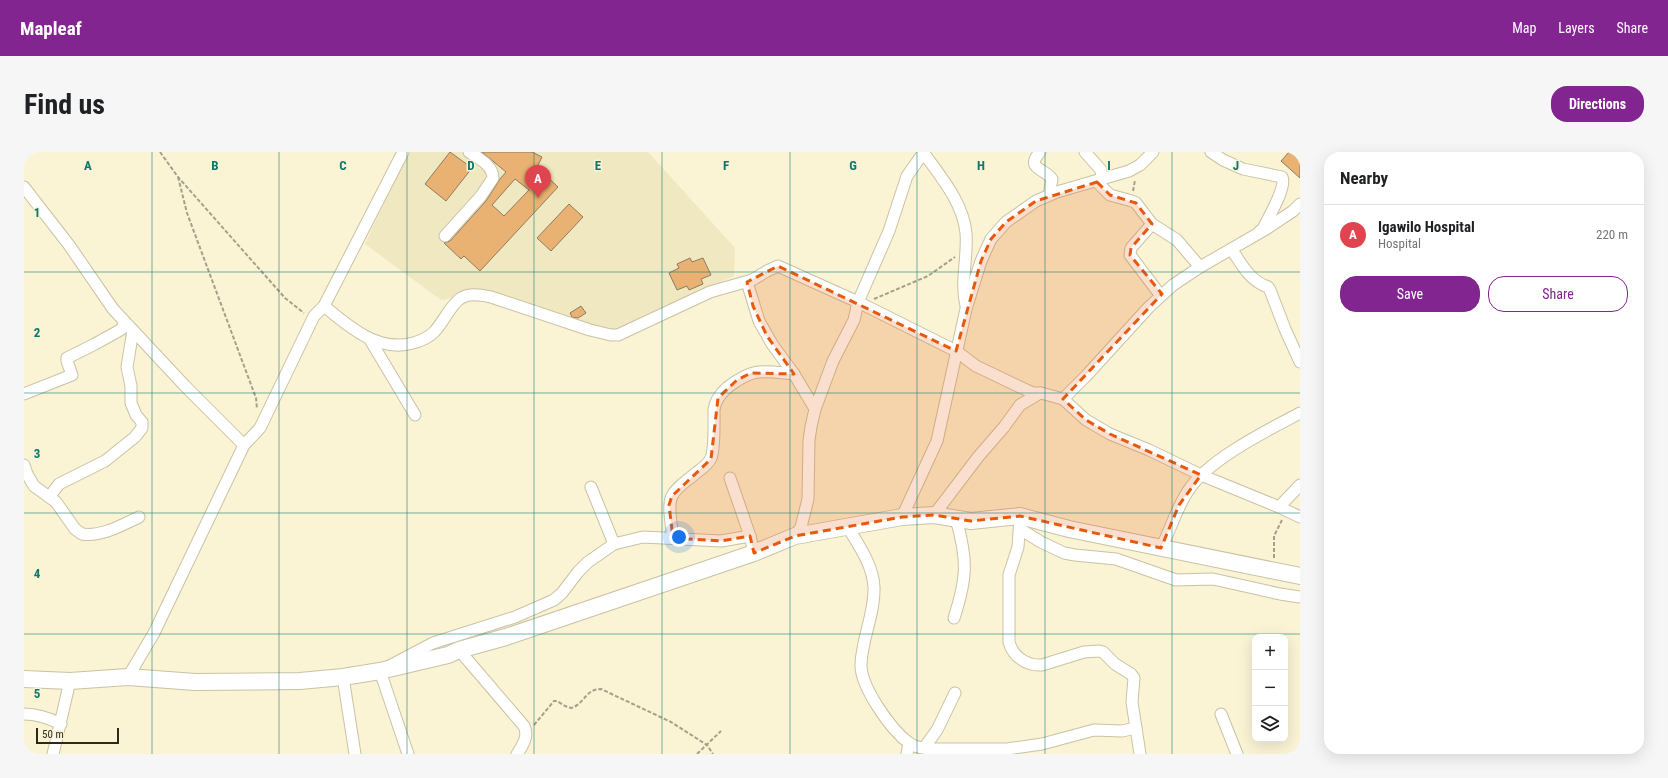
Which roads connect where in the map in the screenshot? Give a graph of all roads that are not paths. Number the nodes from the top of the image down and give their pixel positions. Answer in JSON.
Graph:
{"nodes":[{"id":1,"x":403,"y":152,"type":"edge"},
{"id":2,"x":469,"y":152,"type":"edge"},
{"id":3,"x":924,"y":152,"type":"edge"},
{"id":4,"x":1040,"y":152,"type":"edge"},
{"id":5,"x":1085,"y":152,"type":"edge"},
{"id":6,"x":1153,"y":152,"type":"edge"},
{"id":7,"x":1211,"y":152,"type":"edge"},
{"id":8,"x":1099,"y":181,"type":"junction"},
{"id":9,"x":24,"y":187,"type":"edge"},
{"id":10,"x":1049,"y":195,"type":"junction"},
{"id":11,"x":1300,"y":204,"type":"edge"},
{"id":12,"x":1152,"y":224,"type":"junction"},
{"id":13,"x":445,"y":236,"type":"dead end"},
{"id":14,"x":1253,"y":237,"type":"junction"},
{"id":15,"x":1232,"y":250,"type":"junction"},
{"id":16,"x":1200,"y":267,"type":"junction"},
{"id":17,"x":747,"y":282,"type":"junction"},
{"id":18,"x":1162,"y":294,"type":"junction"},
{"id":19,"x":858,"y":302,"type":"junction"},
{"id":20,"x":324,"y":306,"type":"junction"},
{"id":21,"x":966,"y":309,"type":"junction"},
{"id":22,"x":124,"y":321,"type":"junction"},
{"id":23,"x":133,"y":330,"type":"junction"},
{"id":24,"x":369,"y":338,"type":"junction"},
{"id":25,"x":956,"y":351,"type":"junction"},
{"id":26,"x":1300,"y":362,"type":"edge"},
{"id":27,"x":794,"y":374,"type":"junction"},
{"id":28,"x":1041,"y":393,"type":"junction"},
{"id":29,"x":24,"y":394,"type":"edge"},
{"id":30,"x":1063,"y":399,"type":"junction"},
{"id":31,"x":815,"y":409,"type":"junction"},
{"id":32,"x":1300,"y":413,"type":"edge"},
{"id":33,"x":415,"y":415,"type":"dead end"},
{"id":34,"x":244,"y":445,"type":"junction"},
{"id":35,"x":24,"y":465,"type":"edge"},
{"id":36,"x":1201,"y":475,"type":"junction"},
{"id":37,"x":730,"y":478,"type":"dead end"},
{"id":38,"x":1300,"y":485,"type":"edge"},
{"id":39,"x":591,"y":487,"type":"dead end"},
{"id":40,"x":50,"y":496,"type":"junction"},
{"id":41,"x":1283,"y":509,"type":"junction"},
{"id":42,"x":934,"y":515,"type":"junction"},
{"id":43,"x":140,"y":517,"type":"dead end"},
{"id":44,"x":902,"y":517,"type":"junction"},
{"id":45,"x":1300,"y":517,"type":"edge"},
{"id":46,"x":956,"y":519,"type":"junction"},
{"id":47,"x":1020,"y":522,"type":"junction"},
{"id":48,"x":848,"y":526,"type":"junction"},
{"id":49,"x":750,"y":536,"type":"junction"},
{"id":50,"x":795,"y":536,"type":"junction"},
{"id":51,"x":673,"y":538,"type":"junction"},
{"id":52,"x":614,"y":544,"type":"junction"},
{"id":53,"x":1161,"y":548,"type":"junction"},
{"id":54,"x":754,"y":553,"type":"junction"},
{"id":55,"x":1300,"y":576,"type":"edge"},
{"id":56,"x":1300,"y":597,"type":"edge"},
{"id":57,"x":954,"y":618,"type":"dead end"},
{"id":58,"x":459,"y":650,"type":"junction"},
{"id":59,"x":380,"y":671,"type":"junction"},
{"id":60,"x":128,"y":677,"type":"junction"},
{"id":61,"x":343,"y":677,"type":"junction"},
{"id":62,"x":24,"y":679,"type":"edge"},
{"id":63,"x":70,"y":681,"type":"junction"},
{"id":64,"x":955,"y":693,"type":"dead end"},
{"id":65,"x":24,"y":714,"type":"edge"},
{"id":66,"x":1221,"y":714,"type":"dead end"},
{"id":67,"x":61,"y":724,"type":"junction"},
{"id":68,"x":1136,"y":728,"type":"junction"},
{"id":69,"x":908,"y":748,"type":"edge"},
{"id":70,"x":924,"y":748,"type":"junction"},
{"id":71,"x":1016,"y":751,"type":"edge"},
{"id":72,"x":53,"y":754,"type":"edge"},
{"id":73,"x":355,"y":754,"type":"edge"},
{"id":74,"x":408,"y":754,"type":"edge"},
{"id":75,"x":517,"y":754,"type":"edge"},
{"id":76,"x":1140,"y":754,"type":"edge"},
{"id":77,"x":1237,"y":754,"type":"edge"}],
"edges":[{"from":1,"to":20,"type":"street"},
{"from":2,"to":13,"type":"street"},
{"from":3,"to":19,"type":"street"},
{"from":3,"to":21,"type":"street"},
{"from":4,"to":10,"type":"street"},
{"from":5,"to":8,"type":"street"},
{"from":6,"to":8,"type":"street"},
{"from":7,"to":14,"type":"street"},
{"from":8,"to":10,"type":"street"},
{"from":8,"to":12,"type":"street"},
{"from":9,"to":22,"type":"street"},
{"from":10,"to":21,"type":"street"},
{"from":11,"to":14,"type":"street"},
{"from":12,"to":16,"type":"street"},
{"from":12,"to":18,"type":"street"},
{"from":14,"to":15,"type":"street"},
{"from":15,"to":16,"type":"street"},
{"from":15,"to":26,"type":"street"},
{"from":16,"to":18,"type":"street"},
{"from":17,"to":19,"type":"street"},
{"from":17,"to":24,"type":"street"},
{"from":17,"to":27,"type":"street"},
{"from":18,"to":30,"type":"street"},
{"from":19,"to":25,"type":"street"},
{"from":19,"to":31,"type":"street"},
{"from":20,"to":24,"type":"street"},
{"from":20,"to":34,"type":"street"},
{"from":21,"to":25,"type":"street"},
{"from":22,"to":23,"type":"street"},
{"from":22,"to":29,"type":"street"},
{"from":23,"to":34,"type":"street"},
{"from":23,"to":40,"type":"street"},
{"from":24,"to":33,"type":"street"},
{"from":25,"to":28,"type":"street"},
{"from":25,"to":44,"type":"street"},
{"from":27,"to":31,"type":"street"},
{"from":27,"to":51,"type":"street"},
{"from":28,"to":30,"type":"street"},
{"from":28,"to":42,"type":"street"},
{"from":30,"to":36,"type":"street"},
{"from":31,"to":50,"type":"street"},
{"from":32,"to":36,"type":"street"},
{"from":34,"to":60,"type":"street"},
{"from":35,"to":40,"type":"street"},
{"from":36,"to":41,"type":"street"},
{"from":36,"to":53,"type":"street"},
{"from":37,"to":49,"type":"street"},
{"from":38,"to":41,"type":"street"},
{"from":39,"to":52,"type":"street"},
{"from":40,"to":43,"type":"street"},
{"from":41,"to":45,"type":"street"},
{"from":42,"to":44,"type":"highway"},
{"from":42,"to":46,"type":"highway"},
{"from":44,"to":48,"type":"highway"},
{"from":46,"to":47,"type":"highway"},
{"from":46,"to":57,"type":"street"},
{"from":47,"to":53,"type":"highway"},
{"from":47,"to":56,"type":"street"},
{"from":47,"to":68,"type":"street"},
{"from":48,"to":50,"type":"highway"},
{"from":48,"to":69,"type":"street"},
{"from":49,"to":51,"type":"street"},
{"from":49,"to":54,"type":"street"},
{"from":50,"to":54,"type":"highway"},
{"from":51,"to":52,"type":"street"},
{"from":52,"to":59,"type":"street"},
{"from":53,"to":55,"type":"highway"},
{"from":54,"to":58,"type":"highway"},
{"from":58,"to":59,"type":"highway"},
{"from":58,"to":75,"type":"street"},
{"from":59,"to":61,"type":"highway"},
{"from":59,"to":74,"type":"street"},
{"from":60,"to":61,"type":"highway"},
{"from":60,"to":63,"type":"highway"},
{"from":61,"to":73,"type":"street"},
{"from":62,"to":63,"type":"highway"},
{"from":63,"to":67,"type":"street"},
{"from":64,"to":70,"type":"street"},
{"from":65,"to":67,"type":"street"},
{"from":66,"to":77,"type":"street"},
{"from":67,"to":72,"type":"street"},
{"from":68,"to":71,"type":"street"},
{"from":68,"to":76,"type":"street"},
{"from":69,"to":70,"type":"street"},
{"from":70,"to":71,"type":"street"}]}
